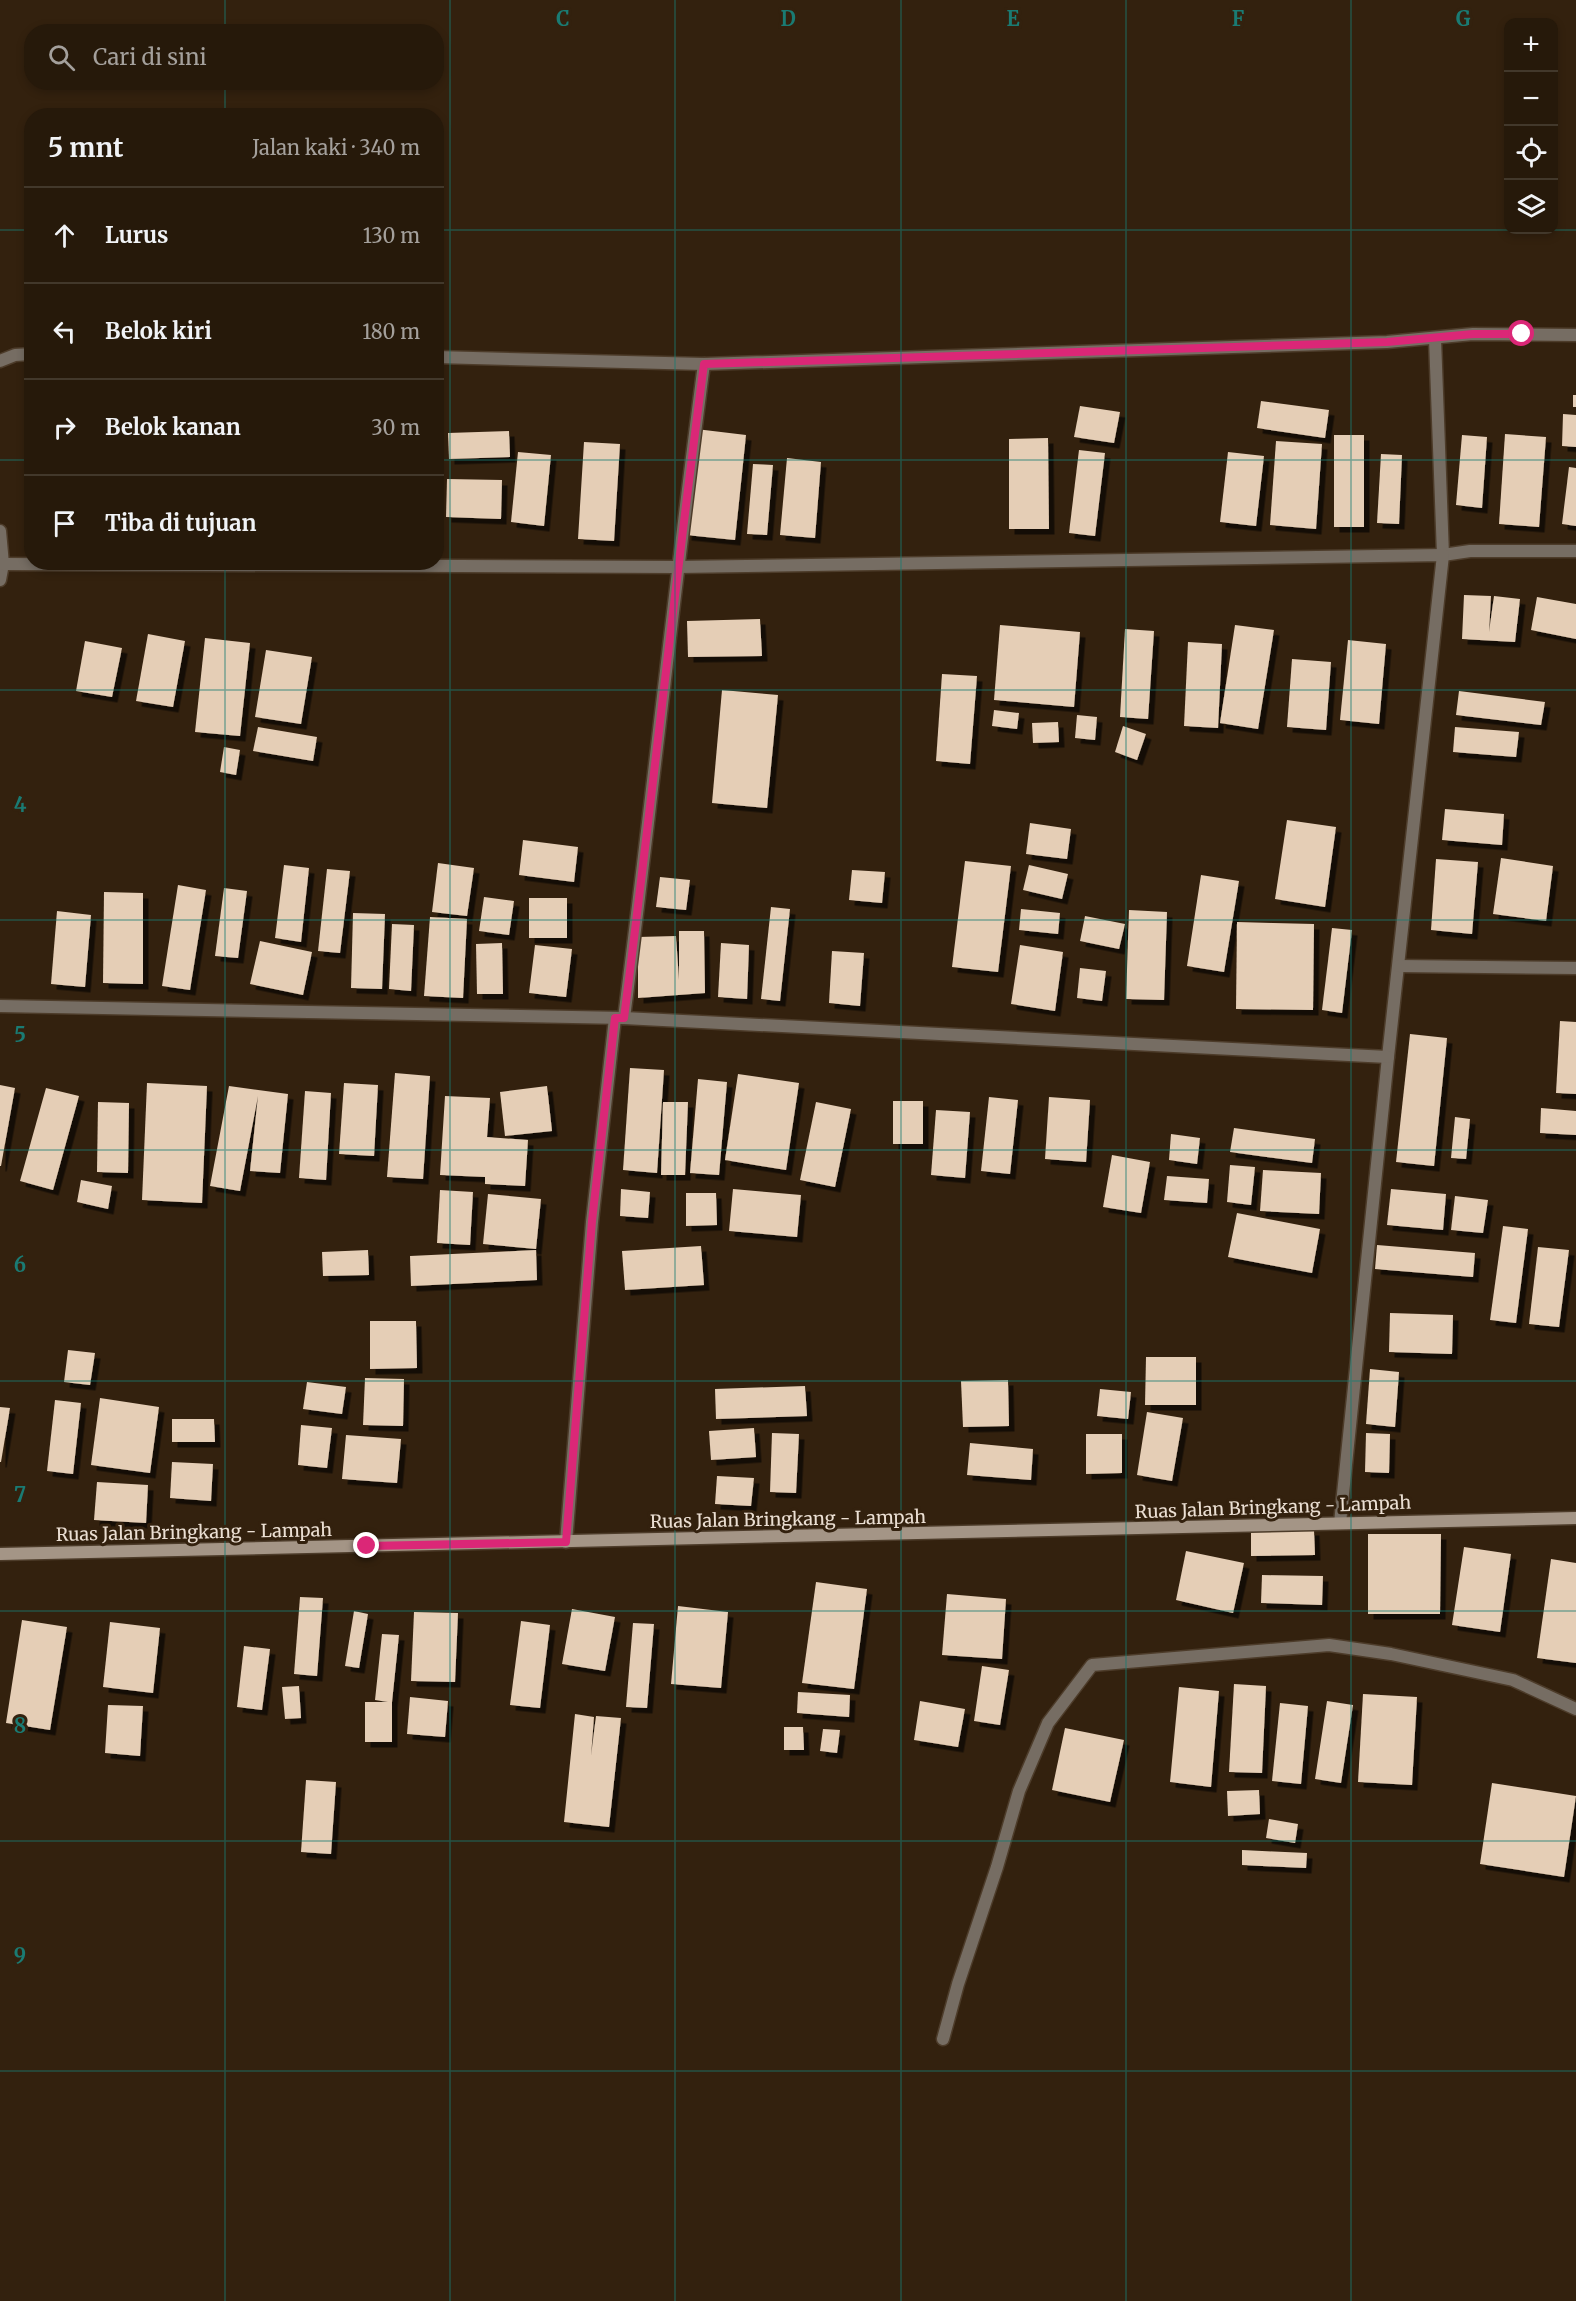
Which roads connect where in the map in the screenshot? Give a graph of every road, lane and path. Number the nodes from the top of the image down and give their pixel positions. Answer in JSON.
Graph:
{"nodes":[{"id":1,"x":1576,"y":335,"type":"edge"},
{"id":2,"x":1435,"y":339,"type":"junction"},
{"id":3,"x":24,"y":354,"type":"edge"},
{"id":4,"x":444,"y":357,"type":"edge"},
{"id":5,"x":0,"y":361,"type":"edge"},
{"id":6,"x":704,"y":364,"type":"junction"},
{"id":7,"x":0,"y":531,"type":"edge"},
{"id":8,"x":1576,"y":551,"type":"edge"},
{"id":9,"x":1443,"y":555,"type":"junction"},
{"id":10,"x":3,"y":564,"type":"junction"},
{"id":11,"x":24,"y":564,"type":"edge"},
{"id":12,"x":444,"y":566,"type":"edge"},
{"id":13,"x":677,"y":567,"type":"junction"},
{"id":14,"x":0,"y":580,"type":"edge"},
{"id":15,"x":1399,"y":966,"type":"junction"},
{"id":16,"x":1576,"y":968,"type":"edge"},
{"id":17,"x":0,"y":1006,"type":"edge"},
{"id":18,"x":619,"y":1018,"type":"junction"},
{"id":19,"x":1388,"y":1057,"type":"junction"},
{"id":20,"x":1576,"y":1518,"type":"edge"},
{"id":21,"x":1340,"y":1523,"type":"junction"},
{"id":22,"x":566,"y":1542,"type":"junction"},
{"id":23,"x":0,"y":1554,"type":"edge"},
{"id":24,"x":1576,"y":1710,"type":"edge"},
{"id":25,"x":943,"y":2039,"type":"dead end"}],
"edges":[{"from":1,"to":2,"type":"street"},
{"from":2,"to":6,"type":"street"},
{"from":2,"to":9,"type":"street"},
{"from":3,"to":5,"type":"street"},
{"from":4,"to":6,"type":"street"},
{"from":6,"to":13,"type":"street"},
{"from":7,"to":10,"type":"street"},
{"from":8,"to":9,"type":"street"},
{"from":9,"to":13,"type":"street"},
{"from":9,"to":15,"type":"street"},
{"from":10,"to":11,"type":"street"},
{"from":10,"to":14,"type":"street"},
{"from":12,"to":13,"type":"street"},
{"from":13,"to":18,"type":"street"},
{"from":15,"to":16,"type":"street"},
{"from":15,"to":19,"type":"street"},
{"from":17,"to":18,"type":"street"},
{"from":18,"to":19,"type":"street"},
{"from":18,"to":22,"type":"street"},
{"from":19,"to":21,"type":"street"},
{"from":20,"to":21,"type":"main road","name":"Ruas Jalan Bringkang - Lampah"},
{"from":21,"to":22,"type":"main road","name":"Ruas Jalan Bringkang - Lampah"},
{"from":22,"to":23,"type":"main road","name":"Ruas Jalan Bringkang - Lampah"},
{"from":24,"to":25,"type":"street"}]}
